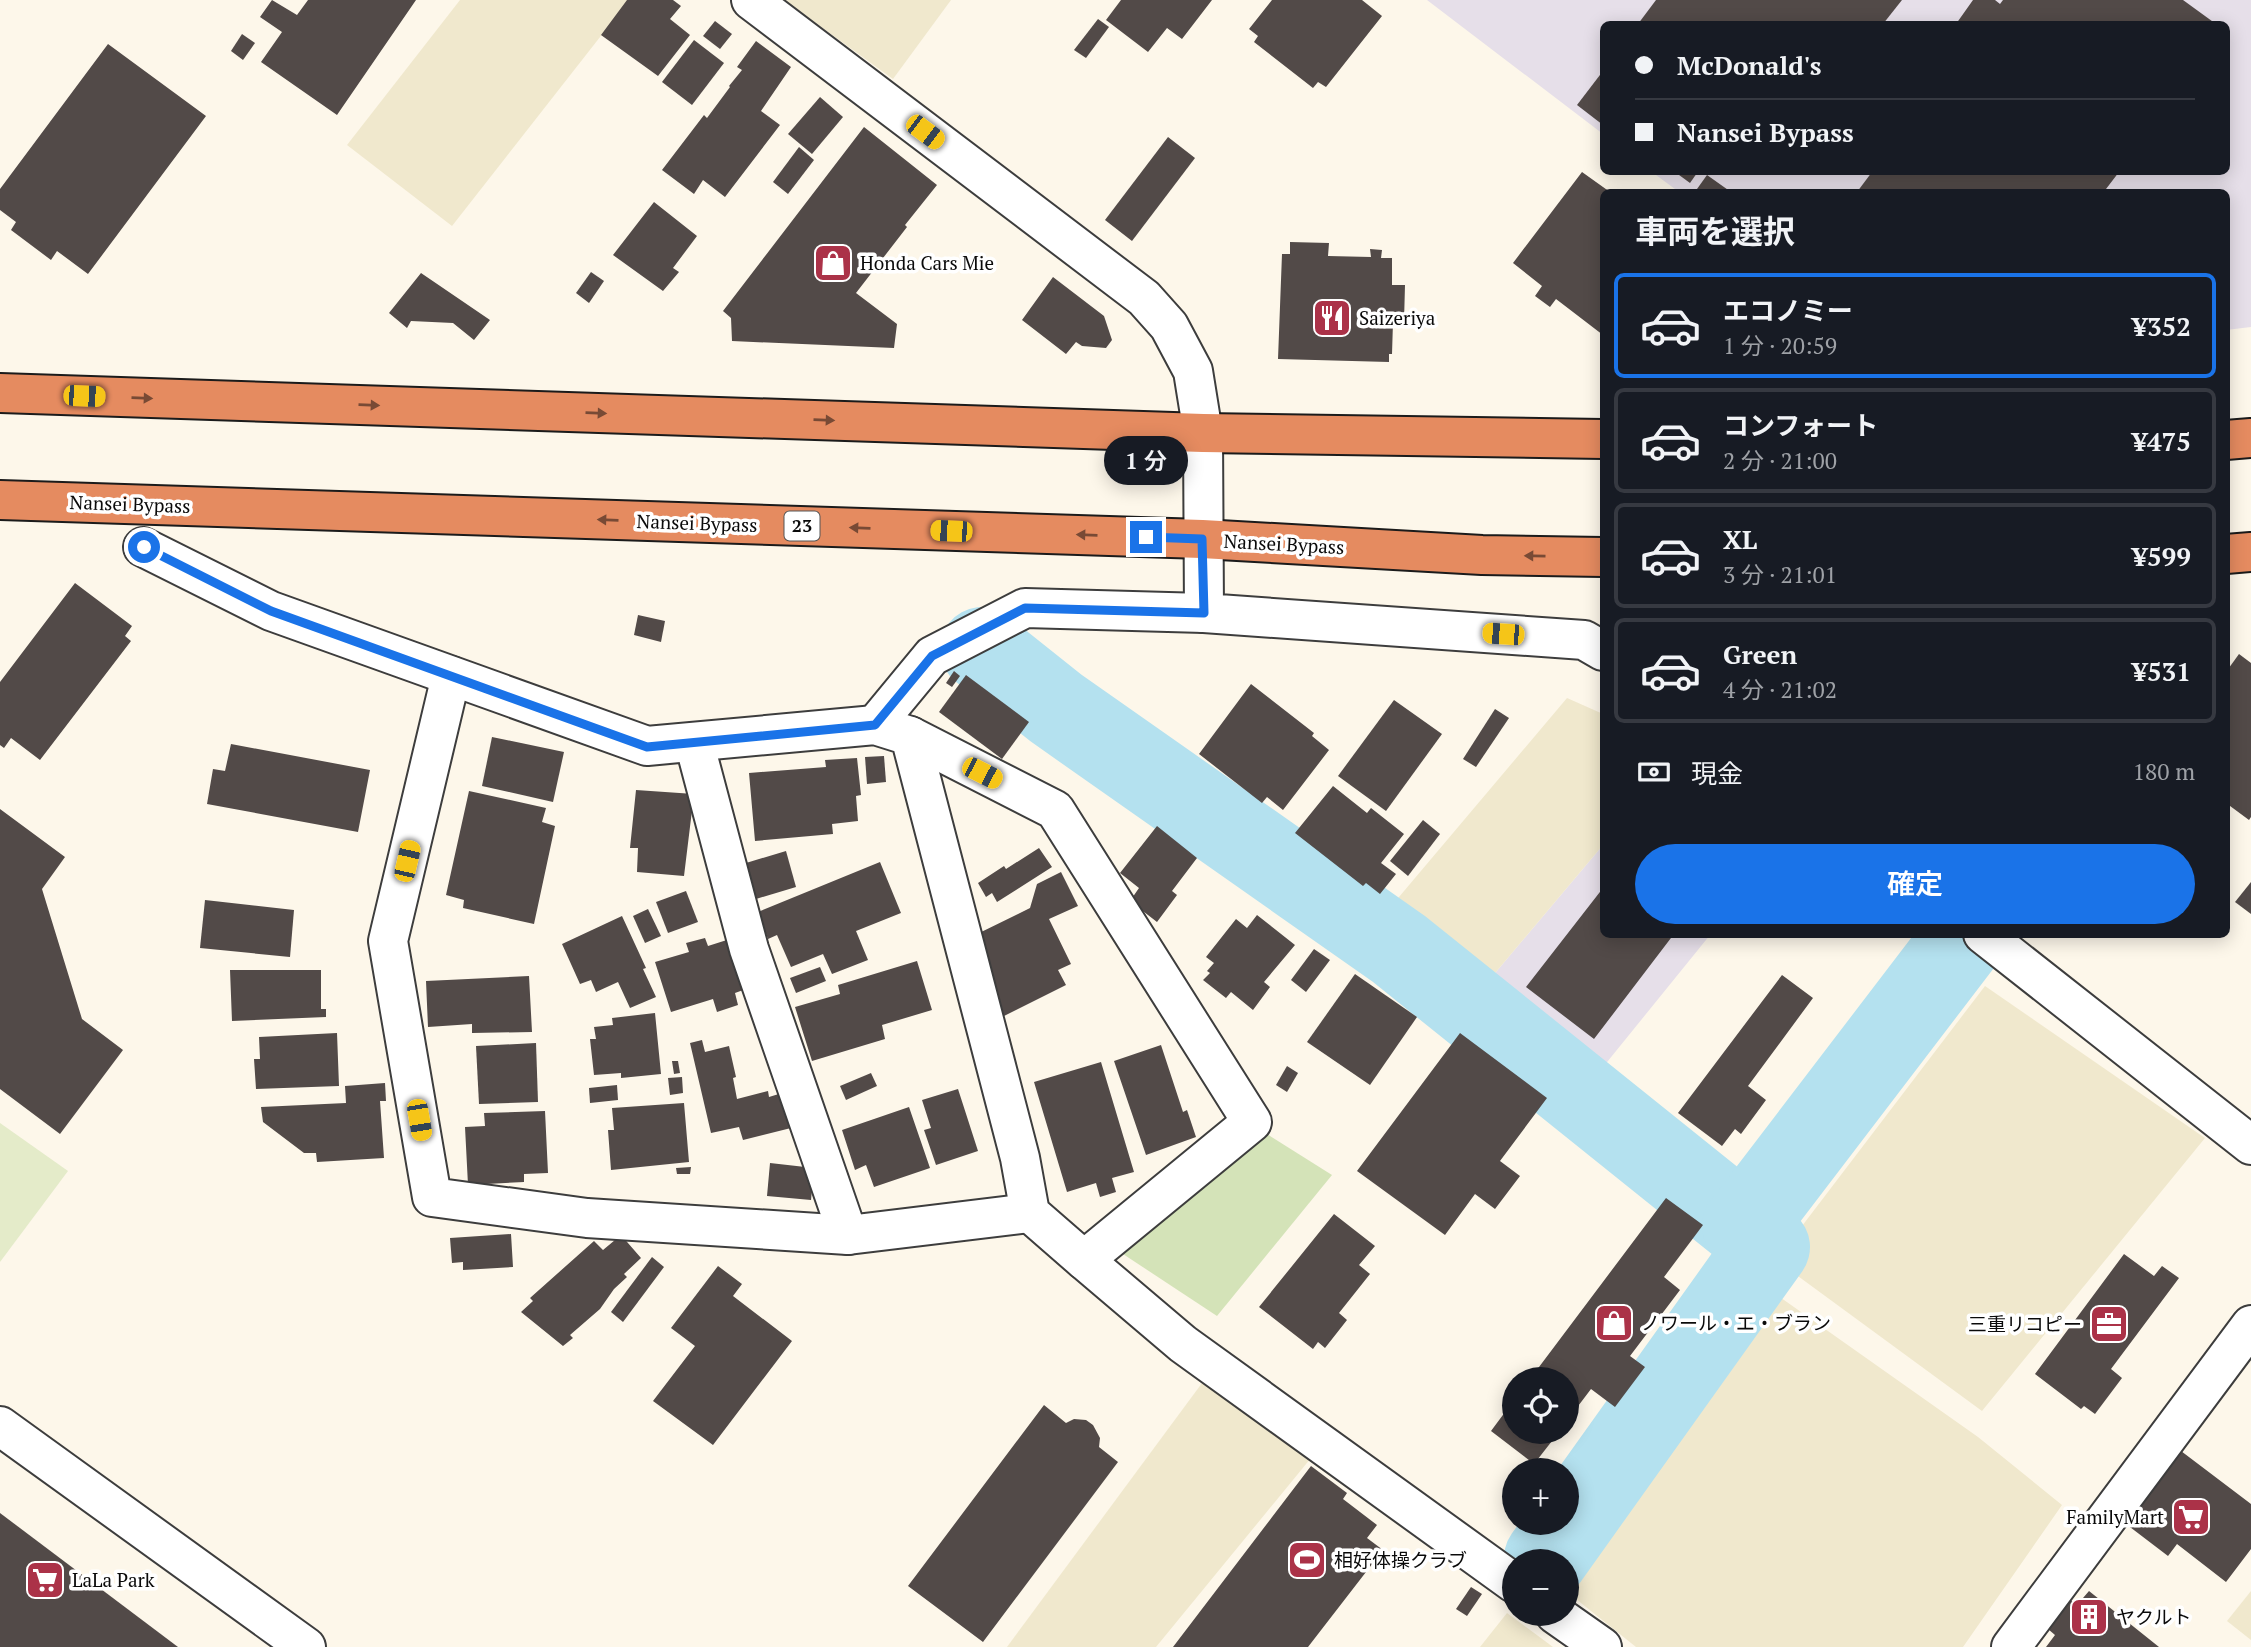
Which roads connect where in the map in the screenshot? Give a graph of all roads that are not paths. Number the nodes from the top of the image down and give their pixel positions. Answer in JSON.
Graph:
{"nodes":[{"id":1,"x":751,"y":0,"type":"edge"},
{"id":2,"x":0,"y":393,"type":"edge"},
{"id":3,"x":1203,"y":433,"type":"junction"},
{"id":4,"x":2251,"y":438,"type":"edge"},
{"id":5,"x":1600,"y":439,"type":"edge"},
{"id":6,"x":2230,"y":440,"type":"edge"},
{"id":7,"x":0,"y":500,"type":"edge"},
{"id":8,"x":1202,"y":539,"type":"junction"},
{"id":9,"x":144,"y":547,"type":"dead end"},
{"id":10,"x":2251,"y":552,"type":"edge"},
{"id":11,"x":2230,"y":554,"type":"edge"},
{"id":12,"x":1600,"y":557,"type":"edge"},
{"id":13,"x":1204,"y":613,"type":"junction"},
{"id":14,"x":1600,"y":649,"type":"edge"},
{"id":15,"x":450,"y":676,"type":"junction"},
{"id":16,"x":875,"y":725,"type":"junction"},
{"id":17,"x":910,"y":736,"type":"junction"},
{"id":18,"x":694,"y":742,"type":"junction"},
{"id":19,"x":1995,"y":944,"type":"edge"},
{"id":20,"x":2251,"y":1145,"type":"edge"},
{"id":21,"x":1030,"y":1213,"type":"junction"},
{"id":22,"x":848,"y":1235,"type":"junction"},
{"id":23,"x":1084,"y":1260,"type":"junction"},
{"id":24,"x":2251,"y":1325,"type":"edge"},
{"id":25,"x":0,"y":1426,"type":"edge"},
{"id":26,"x":1502,"y":1574,"type":"edge"},
{"id":27,"x":1572,"y":1626,"type":"edge"},
{"id":28,"x":306,"y":1647,"type":"edge"},
{"id":29,"x":1602,"y":1647,"type":"edge"},
{"id":30,"x":2011,"y":1647,"type":"edge"}],
"edges":[{"from":1,"to":3,"type":"street"},
{"from":2,"to":3,"type":"highway","one_way":true},
{"from":3,"to":5,"type":"highway"},
{"from":3,"to":8,"type":"street"},
{"from":4,"to":6,"type":"highway"},
{"from":8,"to":7,"type":"highway","name":"Nansei Bypass","number":"23","one_way":true},
{"from":12,"to":8,"type":"highway","name":"Nansei Bypass","number":"23","one_way":true},
{"from":8,"to":13,"type":"street"},
{"from":9,"to":15,"type":"street"},
{"from":10,"to":11,"type":"highway"},
{"from":13,"to":14,"type":"street"},
{"from":13,"to":16,"type":"street"},
{"from":15,"to":18,"type":"street"},
{"from":15,"to":22,"type":"street"},
{"from":16,"to":17,"type":"street"},
{"from":16,"to":18,"type":"street"},
{"from":17,"to":21,"type":"street"},
{"from":17,"to":23,"type":"street"},
{"from":18,"to":22,"type":"street"},
{"from":19,"to":20,"type":"street"},
{"from":21,"to":22,"type":"street"},
{"from":21,"to":23,"type":"street"},
{"from":23,"to":26,"type":"street"},
{"from":24,"to":30,"type":"street"},
{"from":25,"to":28,"type":"street"},
{"from":27,"to":29,"type":"street"}]}
